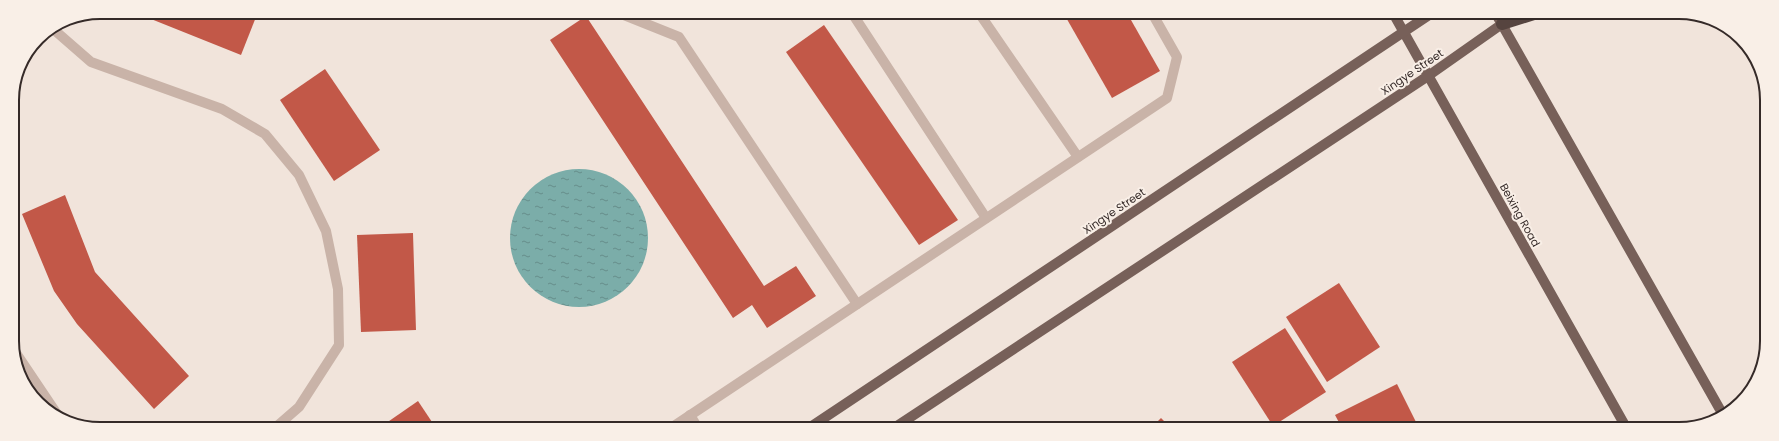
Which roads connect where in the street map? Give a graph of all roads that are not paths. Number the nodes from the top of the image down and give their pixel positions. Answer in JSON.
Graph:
{"nodes":[{"id":1,"x":634,"y":19,"type":"edge"},
{"id":2,"x":856,"y":19,"type":"edge"},
{"id":3,"x":984,"y":19,"type":"edge"},
{"id":4,"x":1155,"y":19,"type":"edge"},
{"id":5,"x":1396,"y":19,"type":"edge"},
{"id":6,"x":1424,"y":19,"type":"edge"},
{"id":7,"x":1499,"y":19,"type":"edge"},
{"id":8,"x":1518,"y":19,"type":"edge"},
{"id":9,"x":1502,"y":24,"type":"junction"},
{"id":10,"x":56,"y":32,"type":"edge"},
{"id":11,"x":1404,"y":33,"type":"junction"},
{"id":12,"x":1428,"y":76,"type":"junction"},
{"id":13,"x":1078,"y":157,"type":"junction"},
{"id":14,"x":986,"y":218,"type":"junction"},
{"id":15,"x":856,"y":304,"type":"junction"},
{"id":16,"x":22,"y":362,"type":"edge"},
{"id":17,"x":51,"y":405,"type":"edge"},
{"id":18,"x":1721,"y":411,"type":"edge"},
{"id":19,"x":690,"y":415,"type":"junction"},
{"id":20,"x":283,"y":422,"type":"edge"},
{"id":21,"x":680,"y":422,"type":"edge"},
{"id":22,"x":694,"y":422,"type":"edge"},
{"id":23,"x":818,"y":422,"type":"edge"},
{"id":24,"x":903,"y":422,"type":"edge"},
{"id":25,"x":1623,"y":422,"type":"edge"}],
"edges":[{"from":1,"to":15,"type":"street"},
{"from":2,"to":14,"type":"street"},
{"from":3,"to":13,"type":"street"},
{"from":4,"to":13,"type":"street"},
{"from":5,"to":11,"type":"main road","name":"Beixing Road"},
{"from":6,"to":11,"type":"main road","name":"Xingye Street"},
{"from":7,"to":9,"type":"main road"},
{"from":8,"to":9,"type":"highway"},
{"from":9,"to":12,"type":"main road","name":"Xingye Street"},
{"from":9,"to":18,"type":"main road"},
{"from":10,"to":20,"type":"street"},
{"from":11,"to":12,"type":"main road","name":"Beixing Road"},
{"from":11,"to":23,"type":"main road","name":"Xingye Street"},
{"from":12,"to":24,"type":"main road","name":"Xingye Street"},
{"from":12,"to":25,"type":"main road","name":"Beixing Road"},
{"from":13,"to":14,"type":"street"},
{"from":14,"to":15,"type":"street"},
{"from":15,"to":19,"type":"street"},
{"from":16,"to":17,"type":"street"},
{"from":19,"to":21,"type":"street"},
{"from":19,"to":22,"type":"street"}]}
